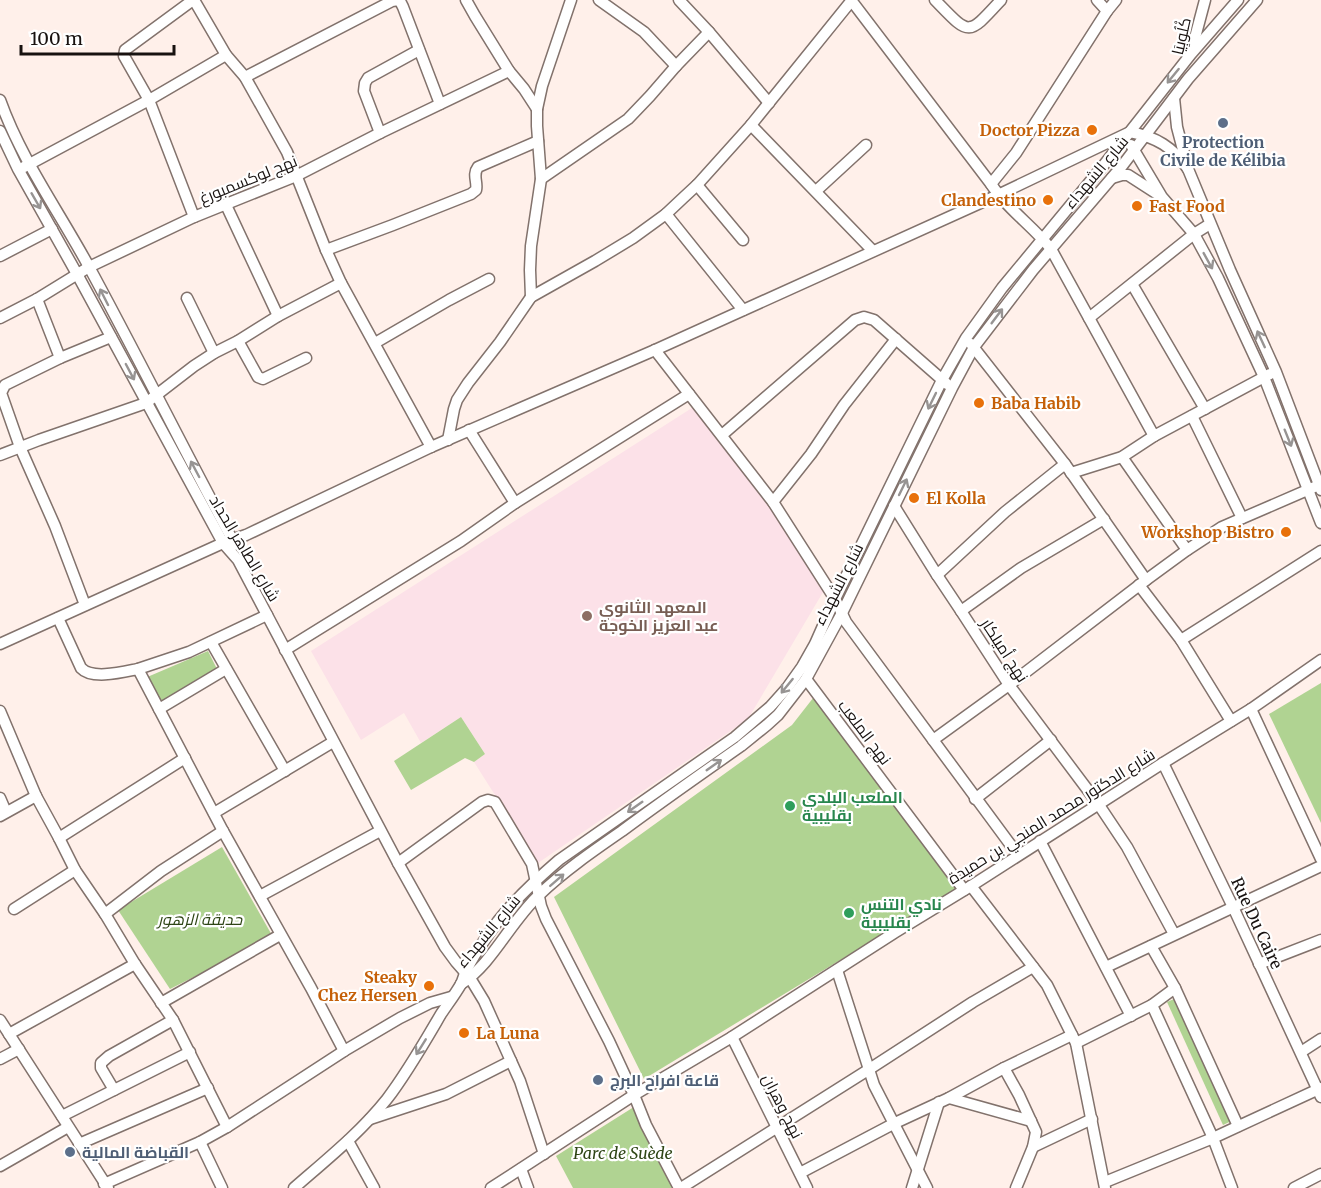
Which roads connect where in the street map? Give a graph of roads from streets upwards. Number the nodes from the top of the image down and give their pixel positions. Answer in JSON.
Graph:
{"nodes":[{"id":1,"x":193,"y":0,"type":"edge"},
{"id":2,"x":466,"y":0,"type":"edge"},
{"id":3,"x":600,"y":0,"type":"edge"},
{"id":4,"x":679,"y":0,"type":"edge"},
{"id":5,"x":851,"y":0,"type":"edge"},
{"id":6,"x":935,"y":0,"type":"edge"},
{"id":7,"x":1001,"y":0,"type":"edge"},
{"id":8,"x":1097,"y":0,"type":"edge"},
{"id":9,"x":1116,"y":0,"type":"edge"},
{"id":10,"x":1205,"y":0,"type":"edge"},
{"id":11,"x":1238,"y":0,"type":"edge"},
{"id":12,"x":1257,"y":0,"type":"edge"},
{"id":13,"x":568,"y":2,"type":"edge"},
{"id":14,"x":1107,"y":11,"type":"junction"},
{"id":15,"x":709,"y":32,"type":"junction"},
{"id":16,"x":419,"y":50,"type":"junction"},
{"id":17,"x":1191,"y":54,"type":"junction"},
{"id":18,"x":226,"y":55,"type":"junction"},
{"id":19,"x":676,"y":66,"type":"junction"},
{"id":20,"x":509,"y":71,"type":"junction"},
{"id":21,"x":245,"y":77,"type":"junction"},
{"id":22,"x":1188,"y":79,"type":"junction"},
{"id":23,"x":1174,"y":98,"type":"junction"},
{"id":24,"x":0,"y":100,"type":"edge"},
{"id":25,"x":149,"y":100,"type":"junction"},
{"id":26,"x":769,"y":103,"type":"junction"},
{"id":27,"x":440,"y":104,"type":"junction"},
{"id":28,"x":537,"y":109,"type":"junction"},
{"id":29,"x":751,"y":125,"type":"junction"},
{"id":30,"x":0,"y":130,"type":"edge"},
{"id":31,"x":380,"y":133,"type":"junction"},
{"id":32,"x":1128,"y":135,"type":"junction"},
{"id":33,"x":1146,"y":135,"type":"junction"},
{"id":34,"x":538,"y":141,"type":"junction"},
{"id":35,"x":866,"y":146,"type":"dead end"},
{"id":36,"x":1134,"y":150,"type":"junction"},
{"id":37,"x":23,"y":167,"type":"junction"},
{"id":38,"x":1188,"y":170,"type":"junction"},
{"id":39,"x":296,"y":176,"type":"junction"},
{"id":40,"x":1112,"y":178,"type":"junction"},
{"id":41,"x":541,"y":179,"type":"junction"},
{"id":42,"x":992,"y":184,"type":"junction"},
{"id":43,"x":697,"y":185,"type":"junction"},
{"id":44,"x":816,"y":191,"type":"junction"},
{"id":45,"x":998,"y":195,"type":"junction"},
{"id":46,"x":1162,"y":197,"type":"junction"},
{"id":47,"x":226,"y":205,"type":"junction"},
{"id":48,"x":666,"y":214,"type":"junction"},
{"id":49,"x":194,"y":217,"type":"junction"},
{"id":50,"x":1210,"y":224,"type":"junction"},
{"id":51,"x":52,"y":229,"type":"junction"},
{"id":52,"x":1194,"y":234,"type":"junction"},
{"id":53,"x":1043,"y":238,"type":"junction"},
{"id":54,"x":743,"y":240,"type":"dead end"},
{"id":55,"x":1051,"y":249,"type":"junction"},
{"id":56,"x":326,"y":250,"type":"junction"},
{"id":57,"x":873,"y":251,"type":"junction"},
{"id":58,"x":0,"y":256,"type":"edge"},
{"id":59,"x":1024,"y":261,"type":"junction"},
{"id":60,"x":89,"y":267,"type":"junction"},
{"id":61,"x":1033,"y":270,"type":"junction"},
{"id":62,"x":77,"y":273,"type":"junction"},
{"id":63,"x":489,"y":279,"type":"dead end"},
{"id":64,"x":341,"y":283,"type":"junction"},
{"id":65,"x":1132,"y":284,"type":"junction"},
{"id":66,"x":531,"y":297,"type":"junction"},
{"id":67,"x":187,"y":298,"type":"dead end"},
{"id":68,"x":37,"y":299,"type":"junction"},
{"id":69,"x":742,"y":310,"type":"junction"},
{"id":70,"x":278,"y":316,"type":"junction"},
{"id":71,"x":0,"y":318,"type":"edge"},
{"id":72,"x":1089,"y":318,"type":"junction"},
{"id":73,"x":111,"y":337,"type":"junction"},
{"id":74,"x":966,"y":338,"type":"junction"},
{"id":75,"x":896,"y":339,"type":"junction"},
{"id":76,"x":238,"y":341,"type":"junction"},
{"id":77,"x":375,"y":343,"type":"junction"},
{"id":78,"x":974,"y":347,"type":"junction"},
{"id":79,"x":655,"y":350,"type":"junction"},
{"id":80,"x":214,"y":353,"type":"junction"},
{"id":81,"x":60,"y":358,"type":"junction"},
{"id":82,"x":306,"y":358,"type":"dead end"},
{"id":83,"x":1276,"y":372,"type":"junction"},
{"id":84,"x":1264,"y":377,"type":"junction"},
{"id":85,"x":942,"y":380,"type":"junction"},
{"id":86,"x":952,"y":388,"type":"junction"},
{"id":87,"x":689,"y":394,"type":"junction"},
{"id":88,"x":158,"y":395,"type":"junction"},
{"id":89,"x":146,"y":403,"type":"junction"},
{"id":90,"x":1205,"y":409,"type":"junction"},
{"id":91,"x":1192,"y":416,"type":"junction"},
{"id":92,"x":469,"y":430,"type":"junction"},
{"id":93,"x":722,"y":435,"type":"junction"},
{"id":94,"x":1154,"y":436,"type":"junction"},
{"id":95,"x":448,"y":440,"type":"junction"},
{"id":96,"x":20,"y":447,"type":"junction"},
{"id":97,"x":431,"y":447,"type":"junction"},
{"id":98,"x":0,"y":456,"type":"edge"},
{"id":99,"x":1122,"y":457,"type":"junction"},
{"id":100,"x":1068,"y":468,"type":"junction"},
{"id":101,"x":1316,"y":489,"type":"edge"},
{"id":102,"x":773,"y":502,"type":"junction"},
{"id":103,"x":516,"y":503,"type":"junction"},
{"id":104,"x":894,"y":506,"type":"junction"},
{"id":105,"x":1242,"y":518,"type":"junction"},
{"id":106,"x":1104,"y":519,"type":"junction"},
{"id":107,"x":1321,"y":523,"type":"edge"},
{"id":108,"x":227,"y":541,"type":"junction"},
{"id":109,"x":1187,"y":550,"type":"junction"},
{"id":110,"x":1321,"y":551,"type":"edge"},
{"id":111,"x":937,"y":575,"type":"junction"},
{"id":112,"x":1142,"y":582,"type":"junction"},
{"id":113,"x":836,"y":599,"type":"junction"},
{"id":114,"x":85,"y":605,"type":"junction"},
{"id":115,"x":962,"y":610,"type":"junction"},
{"id":116,"x":842,"y":613,"type":"junction"},
{"id":117,"x":267,"y":615,"type":"junction"},
{"id":118,"x":58,"y":618,"type":"junction"},
{"id":119,"x":1181,"y":640,"type":"junction"},
{"id":120,"x":211,"y":642,"type":"junction"},
{"id":121,"x":0,"y":645,"type":"edge"},
{"id":122,"x":285,"y":650,"type":"junction"},
{"id":123,"x":1321,"y":660,"type":"edge"},
{"id":124,"x":138,"y":669,"type":"junction"},
{"id":125,"x":226,"y":669,"type":"junction"},
{"id":126,"x":806,"y":679,"type":"junction"},
{"id":127,"x":1009,"y":685,"type":"junction"},
{"id":128,"x":159,"y":708,"type":"junction"},
{"id":129,"x":1251,"y":709,"type":"junction"},
{"id":130,"x":0,"y":711,"type":"edge"},
{"id":131,"x":774,"y":711,"type":"junction"},
{"id":132,"x":1231,"y":721,"type":"junction"},
{"id":133,"x":5,"y":739,"type":"edge"},
{"id":134,"x":933,"y":740,"type":"junction"},
{"id":135,"x":1051,"y":740,"type":"junction"},
{"id":136,"x":333,"y":742,"type":"junction"},
{"id":137,"x":185,"y":758,"type":"junction"},
{"id":138,"x":1163,"y":763,"type":"junction"},
{"id":139,"x":285,"y":771,"type":"junction"},
{"id":140,"x":36,"y":796,"type":"junction"},
{"id":141,"x":0,"y":798,"type":"edge"},
{"id":142,"x":975,"y":799,"type":"junction"},
{"id":143,"x":1099,"y":805,"type":"junction"},
{"id":144,"x":214,"y":813,"type":"junction"},
{"id":145,"x":3,"y":814,"type":"edge"},
{"id":146,"x":223,"y":831,"type":"junction"},
{"id":147,"x":381,"y":831,"type":"junction"},
{"id":148,"x":59,"y":838,"type":"junction"},
{"id":149,"x":1040,"y":840,"type":"junction"},
{"id":150,"x":1018,"y":855,"type":"junction"},
{"id":151,"x":1321,"y":859,"type":"edge"},
{"id":152,"x":398,"y":863,"type":"junction"},
{"id":153,"x":1321,"y":866,"type":"edge"},
{"id":154,"x":75,"y":870,"type":"junction"},
{"id":155,"x":535,"y":880,"type":"junction"},
{"id":156,"x":968,"y":888,"type":"junction"},
{"id":157,"x":260,"y":896,"type":"junction"},
{"id":158,"x":538,"y":896,"type":"junction"},
{"id":159,"x":1233,"y":907,"type":"junction"},
{"id":160,"x":14,"y":909,"type":"dead end"},
{"id":161,"x":105,"y":914,"type":"junction"},
{"id":162,"x":280,"y":934,"type":"junction"},
{"id":163,"x":1174,"y":934,"type":"junction"},
{"id":164,"x":1321,"y":940,"type":"edge"},
{"id":165,"x":1150,"y":946,"type":"junction"},
{"id":166,"x":135,"y":964,"type":"junction"},
{"id":167,"x":1259,"y":964,"type":"junction"},
{"id":168,"x":1033,"y":967,"type":"junction"},
{"id":169,"x":1106,"y":967,"type":"junction"},
{"id":170,"x":837,"y":970,"type":"junction"},
{"id":171,"x":465,"y":978,"type":"junction"},
{"id":172,"x":1175,"y":988,"type":"junction"},
{"id":173,"x":451,"y":998,"type":"junction"},
{"id":174,"x":161,"y":1003,"type":"junction"},
{"id":175,"x":1152,"y":1005,"type":"junction"},
{"id":176,"x":1131,"y":1016,"type":"junction"},
{"id":177,"x":0,"y":1020,"type":"edge"},
{"id":178,"x":173,"y":1020,"type":"junction"},
{"id":179,"x":9,"y":1034,"type":"junction"},
{"id":180,"x":732,"y":1037,"type":"junction"},
{"id":181,"x":1074,"y":1039,"type":"junction"},
{"id":182,"x":1321,"y":1039,"type":"edge"},
{"id":183,"x":18,"y":1049,"type":"junction"},
{"id":184,"x":344,"y":1051,"type":"junction"},
{"id":185,"x":190,"y":1052,"type":"junction"},
{"id":186,"x":1301,"y":1052,"type":"junction"},
{"id":187,"x":0,"y":1059,"type":"edge"},
{"id":188,"x":511,"y":1061,"type":"junction"},
{"id":189,"x":1004,"y":1068,"type":"junction"},
{"id":190,"x":868,"y":1070,"type":"junction"},
{"id":191,"x":208,"y":1088,"type":"junction"},
{"id":192,"x":114,"y":1090,"type":"junction"},
{"id":193,"x":1320,"y":1092,"type":"edge"},
{"id":194,"x":634,"y":1095,"type":"junction"},
{"id":195,"x":944,"y":1100,"type":"junction"},
{"id":196,"x":62,"y":1116,"type":"junction"},
{"id":197,"x":1092,"y":1119,"type":"junction"},
{"id":198,"x":370,"y":1120,"type":"junction"},
{"id":199,"x":1031,"y":1121,"type":"junction"},
{"id":200,"x":895,"y":1123,"type":"junction"},
{"id":201,"x":1238,"y":1126,"type":"junction"},
{"id":202,"x":68,"y":1127,"type":"junction"},
{"id":203,"x":227,"y":1127,"type":"junction"},
{"id":204,"x":776,"y":1128,"type":"junction"},
{"id":205,"x":1213,"y":1138,"type":"junction"},
{"id":206,"x":200,"y":1142,"type":"junction"},
{"id":207,"x":348,"y":1142,"type":"junction"},
{"id":208,"x":80,"y":1144,"type":"junction"},
{"id":209,"x":1033,"y":1147,"type":"junction"},
{"id":210,"x":544,"y":1154,"type":"junction"},
{"id":211,"x":0,"y":1166,"type":"edge"},
{"id":212,"x":521,"y":1169,"type":"junction"},
{"id":213,"x":918,"y":1171,"type":"junction"},
{"id":214,"x":800,"y":1173,"type":"junction"},
{"id":215,"x":1321,"y":1174,"type":"edge"},
{"id":216,"x":1105,"y":1185,"type":"edge"},
{"id":217,"x":106,"y":1186,"type":"edge"},
{"id":218,"x":222,"y":1188,"type":"edge"},
{"id":219,"x":294,"y":1188,"type":"edge"},
{"id":220,"x":374,"y":1188,"type":"edge"},
{"id":221,"x":491,"y":1188,"type":"edge"},
{"id":222,"x":528,"y":1188,"type":"edge"},
{"id":223,"x":680,"y":1188,"type":"edge"},
{"id":224,"x":807,"y":1188,"type":"edge"},
{"id":225,"x":912,"y":1188,"type":"edge"},
{"id":226,"x":927,"y":1188,"type":"edge"},
{"id":227,"x":1016,"y":1188,"type":"edge"},
{"id":228,"x":1232,"y":1188,"type":"edge"},
{"id":229,"x":1294,"y":1188,"type":"edge"}],
"edges":[{"from":1,"to":18,"type":"street"},
{"from":1,"to":25,"type":"street"},
{"from":2,"to":20,"type":"street"},
{"from":3,"to":19,"type":"street"},
{"from":4,"to":15,"type":"street"},
{"from":5,"to":26,"type":"street"},
{"from":5,"to":42,"type":"street"},
{"from":6,"to":7,"type":"street"},
{"from":8,"to":14,"type":"street"},
{"from":9,"to":14,"type":"street"},
{"from":10,"to":17,"type":"street","name":"كْلُوبِيَا"},
{"from":11,"to":17,"type":"street","name":"شارع الشهداء"},
{"from":12,"to":22,"type":"street","name":"شارع الشهداء"},
{"from":13,"to":28,"type":"street"},
{"from":14,"to":42,"type":"street"},
{"from":15,"to":19,"type":"street"},
{"from":15,"to":26,"type":"street"},
{"from":16,"to":21,"type":"street"},
{"from":16,"to":27,"type":"street"},
{"from":16,"to":31,"type":"street"},
{"from":17,"to":22,"type":"street","name":"كْلُوبِيَا"},
{"from":17,"to":32,"type":"street","name":"شارع الشهداء","one_way":true},
{"from":18,"to":21,"type":"street"},
{"from":18,"to":25,"type":"street"},
{"from":19,"to":41,"type":"street"},
{"from":20,"to":27,"type":"street","name":"نهج لوكسمبورغ"},
{"from":20,"to":28,"type":"street"},
{"from":21,"to":39,"type":"street"},
{"from":22,"to":23,"type":"street","name":"شارع الشهداء"},
{"from":23,"to":33,"type":"street","name":"شارع الشهداء"},
{"from":23,"to":38,"type":"street"},
{"from":24,"to":37,"type":"street"},
{"from":25,"to":37,"type":"street"},
{"from":25,"to":49,"type":"street"},
{"from":26,"to":29,"type":"street"},
{"from":27,"to":31,"type":"street","name":"نهج لوكسمبورغ"},
{"from":28,"to":34,"type":"street"},
{"from":29,"to":43,"type":"street"},
{"from":29,"to":44,"type":"street"},
{"from":30,"to":37,"type":"street","name":"شارع الطاهر الحداد"},
{"from":31,"to":39,"type":"street","name":"نهج لوكسمبورغ"},
{"from":32,"to":33,"type":"street"},
{"from":32,"to":36,"type":"street"},
{"from":32,"to":45,"type":"street"},
{"from":32,"to":53,"type":"street","name":"شارع الشهداء"},
{"from":33,"to":36,"type":"street","name":"شارع الشهداء"},
{"from":33,"to":38,"type":"street"},
{"from":34,"to":41,"type":"street"},
{"from":34,"to":56,"type":"street"},
{"from":35,"to":44,"type":"street"},
{"from":36,"to":40,"type":"street","name":"شارع الشهداء"},
{"from":36,"to":46,"type":"street"},
{"from":37,"to":51,"type":"street","name":"شارع الطاهر الحداد","one_way":true},
{"from":37,"to":60,"type":"street"},
{"from":38,"to":50,"type":"street"},
{"from":39,"to":47,"type":"street","name":"نهج لوكسمبورغ"},
{"from":39,"to":56,"type":"street"},
{"from":40,"to":46,"type":"street"},
{"from":40,"to":55,"type":"street","name":"شارع الشهداء"},
{"from":41,"to":66,"type":"street"},
{"from":42,"to":45,"type":"street"},
{"from":43,"to":48,"type":"street"},
{"from":43,"to":54,"type":"street"},
{"from":44,"to":57,"type":"street"},
{"from":45,"to":53,"type":"street"},
{"from":45,"to":57,"type":"street"},
{"from":46,"to":52,"type":"street"},
{"from":47,"to":49,"type":"street","name":"نهج لوكسمبورغ"},
{"from":47,"to":70,"type":"street"},
{"from":48,"to":66,"type":"street"},
{"from":48,"to":69,"type":"street"},
{"from":49,"to":60,"type":"street","name":"نهج لوكسمبورغ"},
{"from":50,"to":52,"type":"street"},
{"from":83,"to":50,"type":"street","one_way":true},
{"from":51,"to":58,"type":"street"},
{"from":51,"to":62,"type":"street","name":"شارع الطاهر الحداد"},
{"from":52,"to":65,"type":"street"},
{"from":52,"to":84,"type":"street","one_way":true},
{"from":53,"to":55,"type":"street"},
{"from":53,"to":59,"type":"street","name":"شارع الشهداء"},
{"from":55,"to":61,"type":"street","name":"شارع الشهداء"},
{"from":55,"to":72,"type":"street"},
{"from":56,"to":64,"type":"street"},
{"from":57,"to":69,"type":"street"},
{"from":59,"to":61,"type":"street"},
{"from":59,"to":74,"type":"street","name":"شارع الشهداء"},
{"from":60,"to":62,"type":"street","name":"نهج لوكسمبورغ"},
{"from":88,"to":60,"type":"street","one_way":true},
{"from":78,"to":61,"type":"street","name":"شارع الشهداء","one_way":true},
{"from":62,"to":68,"type":"street","name":"نهج لوكسمبورغ"},
{"from":62,"to":73,"type":"street","name":"شارع الطاهر الحداد"},
{"from":63,"to":77,"type":"street"},
{"from":64,"to":70,"type":"street"},
{"from":64,"to":77,"type":"street"},
{"from":65,"to":72,"type":"street"},
{"from":65,"to":90,"type":"street"},
{"from":66,"to":95,"type":"street"},
{"from":67,"to":80,"type":"street"},
{"from":68,"to":71,"type":"street","name":"نهج لوكسمبورغ"},
{"from":68,"to":81,"type":"street"},
{"from":69,"to":79,"type":"street"},
{"from":70,"to":76,"type":"street"},
{"from":72,"to":94,"type":"street"},
{"from":73,"to":81,"type":"street"},
{"from":73,"to":89,"type":"street","name":"شارع الطاهر الحداد","one_way":true},
{"from":74,"to":78,"type":"street"},
{"from":74,"to":85,"type":"street","name":"شارع الشهداء"},
{"from":75,"to":85,"type":"street"},
{"from":75,"to":93,"type":"street"},
{"from":75,"to":102,"type":"street"},
{"from":76,"to":80,"type":"street"},
{"from":76,"to":82,"type":"street"},
{"from":77,"to":97,"type":"street"},
{"from":78,"to":86,"type":"street","name":"شارع الشهداء"},
{"from":78,"to":100,"type":"street"},
{"from":79,"to":87,"type":"street"},
{"from":79,"to":92,"type":"street"},
{"from":80,"to":88,"type":"street"},
{"from":81,"to":96,"type":"street"},
{"from":83,"to":84,"type":"street"},
{"from":83,"to":101,"type":"street"},
{"from":84,"to":90,"type":"street"},
{"from":84,"to":101,"type":"street","one_way":true},
{"from":85,"to":86,"type":"street"},
{"from":85,"to":113,"type":"street","name":"شارع الشهداء","one_way":true},
{"from":104,"to":86,"type":"street","name":"شارع الشهداء","one_way":true},
{"from":87,"to":93,"type":"street"},
{"from":87,"to":103,"type":"street"},
{"from":88,"to":89,"type":"street"},
{"from":108,"to":88,"type":"street","one_way":true},
{"from":89,"to":96,"type":"street"},
{"from":89,"to":108,"type":"street","name":"شارع الطاهر الحداد"},
{"from":90,"to":91,"type":"street"},
{"from":91,"to":94,"type":"street"},
{"from":91,"to":105,"type":"street"},
{"from":92,"to":95,"type":"street"},
{"from":92,"to":103,"type":"street"},
{"from":93,"to":102,"type":"street"},
{"from":94,"to":99,"type":"street"},
{"from":95,"to":97,"type":"street"},
{"from":96,"to":98,"type":"street"},
{"from":96,"to":114,"type":"street"},
{"from":97,"to":108,"type":"street"},
{"from":99,"to":100,"type":"street"},
{"from":99,"to":109,"type":"street"},
{"from":100,"to":106,"type":"street"},
{"from":100,"to":111,"type":"street"},
{"from":101,"to":105,"type":"street"},
{"from":101,"to":107,"type":"street"},
{"from":102,"to":113,"type":"street"},
{"from":103,"to":122,"type":"street"},
{"from":104,"to":111,"type":"street","name":"نهج أميلكار"},
{"from":104,"to":116,"type":"street","name":"شارع الشهداء"},
{"from":105,"to":109,"type":"street"},
{"from":106,"to":112,"type":"street"},
{"from":106,"to":115,"type":"street"},
{"from":108,"to":114,"type":"street"},
{"from":108,"to":117,"type":"street","name":"شارع الطاهر الحداد"},
{"from":109,"to":112,"type":"street"},
{"from":110,"to":119,"type":"street"},
{"from":111,"to":115,"type":"street","name":"نهج أميلكار"},
{"from":112,"to":119,"type":"street"},
{"from":112,"to":127,"type":"street"},
{"from":113,"to":116,"type":"street"},
{"from":113,"to":131,"type":"street","name":"شارع الشهداء","one_way":true},
{"from":114,"to":118,"type":"street"},
{"from":115,"to":127,"type":"street","name":"نهج أميلكار"},
{"from":116,"to":126,"type":"street","name":"شارع الشهداء"},
{"from":116,"to":134,"type":"street"},
{"from":117,"to":120,"type":"street"},
{"from":117,"to":122,"type":"street","name":"شارع الطاهر الحداد"},
{"from":118,"to":121,"type":"street"},
{"from":118,"to":124,"type":"street"},
{"from":119,"to":132,"type":"street"},
{"from":120,"to":124,"type":"street"},
{"from":120,"to":125,"type":"street"},
{"from":122,"to":136,"type":"street","name":"شارع الطاهر الحداد"},
{"from":123,"to":129,"type":"street","name":"شارع الدكتور محمد المنجي بن حميدة"},
{"from":124,"to":128,"type":"street"},
{"from":125,"to":128,"type":"street"},
{"from":125,"to":139,"type":"street"},
{"from":126,"to":131,"type":"street","name":"شارع الشهداء"},
{"from":126,"to":156,"type":"street","name":"نهج الملعب"},
{"from":127,"to":134,"type":"street"},
{"from":127,"to":135,"type":"street","name":"نهج أميلكار"},
{"from":128,"to":137,"type":"street"},
{"from":129,"to":132,"type":"street","name":"شارع الدكتور محمد المنجي بن حميدة"},
{"from":129,"to":151,"type":"street"},
{"from":130,"to":133,"type":"street"},
{"from":131,"to":155,"type":"street","name":"شارع الشهداء","one_way":true},
{"from":158,"to":131,"type":"street","name":"شارع الشهداء","one_way":true},
{"from":132,"to":138,"type":"street","name":"شارع الدكتور محمد المنجي بن حميدة"},
{"from":133,"to":140,"type":"street"},
{"from":134,"to":142,"type":"street"},
{"from":135,"to":142,"type":"street"},
{"from":135,"to":143,"type":"street","name":"نهج أميلكار"},
{"from":136,"to":139,"type":"street"},
{"from":136,"to":147,"type":"street","name":"شارع الطاهر الحداد"},
{"from":137,"to":144,"type":"street"},
{"from":137,"to":148,"type":"street"},
{"from":138,"to":143,"type":"street","name":"شارع الدكتور محمد المنجي بن حميدة"},
{"from":138,"to":159,"type":"street","name":"Rue Du Caire"},
{"from":139,"to":144,"type":"street"},
{"from":140,"to":145,"type":"street"},
{"from":140,"to":148,"type":"street"},
{"from":141,"to":145,"type":"street"},
{"from":142,"to":150,"type":"street"},
{"from":143,"to":149,"type":"street","name":"شارع الدكتور محمد المنجي بن حميدة"},
{"from":143,"to":163,"type":"street","name":"نهج أميلكار"},
{"from":144,"to":146,"type":"street"},
{"from":146,"to":157,"type":"street"},
{"from":146,"to":161,"type":"street"},
{"from":147,"to":152,"type":"street","name":"شارع الطاهر الحداد"},
{"from":147,"to":157,"type":"street"},
{"from":148,"to":154,"type":"street"},
{"from":149,"to":150,"type":"street","name":"شارع الدكتور محمد المنجي بن حميدة"},
{"from":149,"to":169,"type":"street"},
{"from":150,"to":156,"type":"street","name":"شارع الدكتور محمد المنجي بن حميدة"},
{"from":152,"to":155,"type":"street"},
{"from":152,"to":171,"type":"street","name":"شارع الطاهر الحداد"},
{"from":153,"to":159,"type":"street"},
{"from":154,"to":160,"type":"street"},
{"from":154,"to":161,"type":"street"},
{"from":155,"to":158,"type":"street"},
{"from":155,"to":171,"type":"street","name":"شارع الشهداء"},
{"from":156,"to":168,"type":"street","name":"نهج الملعب"},
{"from":156,"to":170,"type":"street","name":"شارع الدكتور محمد المنجي بن حميدة"},
{"from":157,"to":162,"type":"street"},
{"from":158,"to":171,"type":"street","name":"شارع الشهداء"},
{"from":158,"to":194,"type":"street"},
{"from":159,"to":163,"type":"street"},
{"from":159,"to":167,"type":"street","name":"Rue Du Caire"},
{"from":161,"to":166,"type":"street"},
{"from":162,"to":174,"type":"street"},
{"from":162,"to":184,"type":"street"},
{"from":163,"to":165,"type":"street"},
{"from":164,"to":167,"type":"street"},
{"from":165,"to":169,"type":"street"},
{"from":165,"to":172,"type":"street"},
{"from":166,"to":174,"type":"street"},
{"from":166,"to":179,"type":"street"},
{"from":167,"to":186,"type":"street","name":"Rue Du Caire"},
{"from":168,"to":181,"type":"street","name":"نهج الملعب"},
{"from":168,"to":190,"type":"street"},
{"from":169,"to":176,"type":"street"},
{"from":170,"to":180,"type":"street","name":"شارع الدكتور محمد المنجي بن حميدة"},
{"from":170,"to":190,"type":"street"},
{"from":171,"to":173,"type":"street"},
{"from":171,"to":188,"type":"street","name":"شارع الطاهر الحداد"},
{"from":172,"to":175,"type":"street"},
{"from":172,"to":201,"type":"street"},
{"from":173,"to":184,"type":"street"},
{"from":173,"to":198,"type":"street","one_way":true},
{"from":174,"to":178,"type":"street"},
{"from":175,"to":176,"type":"street"},
{"from":175,"to":205,"type":"street"},
{"from":176,"to":181,"type":"street"},
{"from":177,"to":179,"type":"street"},
{"from":178,"to":185,"type":"street"},
{"from":178,"to":192,"type":"street"},
{"from":179,"to":183,"type":"street"},
{"from":180,"to":194,"type":"street","name":"شارع الدكتور محمد المنجي بن حميدة"},
{"from":180,"to":204,"type":"street","name":"نهج وهران"},
{"from":181,"to":189,"type":"street"},
{"from":181,"to":197,"type":"street","name":"نهج الملعب"},
{"from":182,"to":186,"type":"street"},
{"from":183,"to":187,"type":"street"},
{"from":183,"to":196,"type":"street"},
{"from":184,"to":203,"type":"street"},
{"from":185,"to":191,"type":"street"},
{"from":185,"to":192,"type":"street"},
{"from":186,"to":193,"type":"street","name":"Rue Du Caire"},
{"from":188,"to":198,"type":"street"},
{"from":188,"to":210,"type":"street","name":"شارع الطاهر الحداد"},
{"from":189,"to":195,"type":"street"},
{"from":189,"to":199,"type":"street"},
{"from":190,"to":200,"type":"street"},
{"from":190,"to":204,"type":"street"},
{"from":191,"to":203,"type":"street"},
{"from":191,"to":208,"type":"street"},
{"from":192,"to":196,"type":"street"},
{"from":193,"to":201,"type":"street"},
{"from":194,"to":210,"type":"street","name":"شارع الدكتور محمد المنجي بن حميدة"},
{"from":194,"to":223,"type":"street"},
{"from":195,"to":199,"type":"street"},
{"from":195,"to":200,"type":"street"},
{"from":195,"to":213,"type":"street"},
{"from":196,"to":202,"type":"street"},
{"from":197,"to":209,"type":"street"},
{"from":197,"to":216,"type":"street","name":"نهج الملعب"},
{"from":198,"to":207,"type":"street"},
{"from":199,"to":209,"type":"street"},
{"from":200,"to":213,"type":"street"},
{"from":200,"to":214,"type":"street"},
{"from":201,"to":205,"type":"street"},
{"from":202,"to":208,"type":"street"},
{"from":202,"to":211,"type":"street"},
{"from":203,"to":206,"type":"street"},
{"from":204,"to":214,"type":"street","name":"نهج وهران"},
{"from":204,"to":223,"type":"street"},
{"from":205,"to":216,"type":"street"},
{"from":205,"to":228,"type":"street"},
{"from":206,"to":217,"type":"street"},
{"from":206,"to":218,"type":"street"},
{"from":207,"to":219,"type":"street"},
{"from":207,"to":220,"type":"street"},
{"from":208,"to":217,"type":"street"},
{"from":209,"to":227,"type":"street"},
{"from":210,"to":212,"type":"street","name":"شارع الدكتور محمد المنجي بن حميدة"},
{"from":212,"to":221,"type":"street","name":"شارع الدكتور محمد المنجي بن حميدة"},
{"from":212,"to":222,"type":"street"},
{"from":213,"to":225,"type":"street"},
{"from":213,"to":226,"type":"street"},
{"from":214,"to":224,"type":"street","name":"نهج وهران"},
{"from":215,"to":229,"type":"street"}]}
